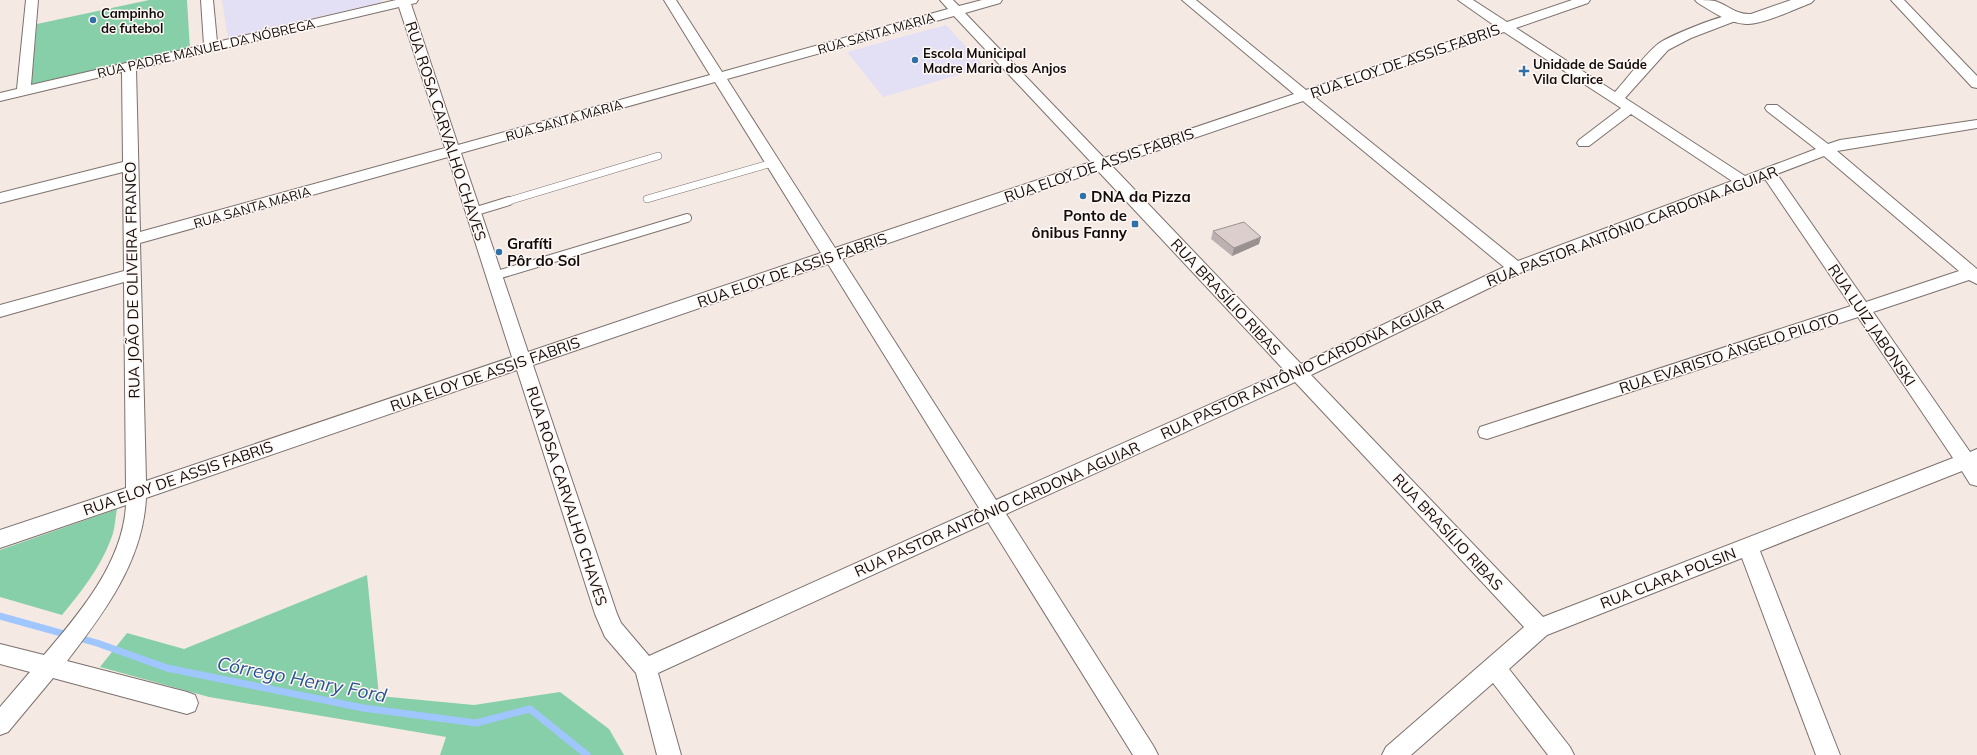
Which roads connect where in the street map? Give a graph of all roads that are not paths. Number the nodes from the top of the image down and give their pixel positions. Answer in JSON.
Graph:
{"nodes":[{"id":1,"x":32,"y":0,"type":"edge"},
{"id":2,"x":207,"y":0,"type":"edge"},
{"id":3,"x":670,"y":0,"type":"edge"},
{"id":4,"x":946,"y":0,"type":"edge"},
{"id":5,"x":996,"y":0,"type":"edge"},
{"id":6,"x":1188,"y":0,"type":"edge"},
{"id":7,"x":1464,"y":0,"type":"edge"},
{"id":8,"x":1584,"y":0,"type":"edge"},
{"id":9,"x":1703,"y":0,"type":"edge"},
{"id":10,"x":1806,"y":0,"type":"edge"},
{"id":11,"x":1897,"y":0,"type":"edge"},
{"id":12,"x":406,"y":1,"type":"edge"},
{"id":13,"x":956,"y":11,"type":"junction"},
{"id":14,"x":1733,"y":17,"type":"junction"},
{"id":15,"x":1505,"y":27,"type":"junction"},
{"id":16,"x":212,"y":47,"type":"junction"},
{"id":17,"x":129,"y":66,"type":"junction"},
{"id":18,"x":718,"y":77,"type":"junction"},
{"id":19,"x":1977,"y":84,"type":"edge"},
{"id":20,"x":24,"y":91,"type":"junction"},
{"id":21,"x":1305,"y":95,"type":"junction"},
{"id":22,"x":0,"y":97,"type":"edge"},
{"id":23,"x":1616,"y":99,"type":"junction"},
{"id":24,"x":1630,"y":108,"type":"junction"},
{"id":25,"x":1772,"y":108,"type":"dead end"},
{"id":26,"x":1977,"y":124,"type":"edge"},
{"id":27,"x":1584,"y":143,"type":"dead end"},
{"id":28,"x":1826,"y":150,"type":"junction"},
{"id":29,"x":453,"y":151,"type":"junction"},
{"id":30,"x":658,"y":156,"type":"dead end"},
{"id":31,"x":772,"y":163,"type":"junction"},
{"id":32,"x":131,"y":164,"type":"junction"},
{"id":33,"x":1101,"y":164,"type":"junction"},
{"id":34,"x":1768,"y":172,"type":"junction"},
{"id":35,"x":1743,"y":182,"type":"junction"},
{"id":36,"x":0,"y":198,"type":"edge"},
{"id":37,"x":647,"y":198,"type":"dead end"},
{"id":38,"x":473,"y":212,"type":"junction"},
{"id":39,"x":687,"y":218,"type":"dead end"},
{"id":40,"x":132,"y":240,"type":"junction"},
{"id":41,"x":832,"y":256,"type":"junction"},
{"id":42,"x":1516,"y":268,"type":"junction"},
{"id":43,"x":132,"y":274,"type":"junction"},
{"id":44,"x":1974,"y":275,"type":"edge"},
{"id":45,"x":494,"y":276,"type":"junction"},
{"id":46,"x":1861,"y":309,"type":"junction"},
{"id":47,"x":0,"y":312,"type":"edge"},
{"id":48,"x":522,"y":361,"type":"junction"},
{"id":49,"x":1298,"y":373,"type":"junction"},
{"id":50,"x":1487,"y":432,"type":"dead end"},
{"id":51,"x":1973,"y":466,"type":"edge"},
{"id":52,"x":136,"y":493,"type":"junction"},
{"id":53,"x":992,"y":511,"type":"junction"},
{"id":54,"x":0,"y":539,"type":"edge"},
{"id":55,"x":1748,"y":547,"type":"junction"},
{"id":56,"x":1539,"y":628,"type":"junction"},
{"id":57,"x":0,"y":654,"type":"edge"},
{"id":58,"x":47,"y":666,"type":"junction"},
{"id":59,"x":1494,"y":667,"type":"junction"},
{"id":60,"x":646,"y":668,"type":"junction"},
{"id":61,"x":187,"y":702,"type":"dead end"},
{"id":62,"x":0,"y":724,"type":"edge"},
{"id":63,"x":668,"y":755,"type":"edge"},
{"id":64,"x":1146,"y":755,"type":"edge"},
{"id":65,"x":1394,"y":755,"type":"edge"},
{"id":66,"x":1562,"y":755,"type":"edge"},
{"id":67,"x":1828,"y":755,"type":"edge"}],
"edges":[{"from":1,"to":20,"type":"street"},
{"from":2,"to":16,"type":"street"},
{"from":3,"to":18,"type":"street"},
{"from":4,"to":13,"type":"street","name":"RUA BRASÍLIO RIBAS"},
{"from":5,"to":13,"type":"street","name":"RUA SANTA MARIA"},
{"from":6,"to":21,"type":"street"},
{"from":7,"to":15,"type":"street"},
{"from":8,"to":15,"type":"street","name":"RUA ELOY DE ASSIS FABRIS"},
{"from":9,"to":14,"type":"street"},
{"from":10,"to":14,"type":"street"},
{"from":11,"to":19,"type":"street"},
{"from":12,"to":16,"type":"street","name":"RUA PADRE MANUEL DA NÓBREGA"},
{"from":12,"to":29,"type":"street","name":"RUA ROSA CARVALHO CHAVES"},
{"from":13,"to":18,"type":"street","name":"RUA SANTA MARIA"},
{"from":13,"to":33,"type":"street","name":"RUA BRASÍLIO RIBAS"},
{"from":14,"to":23,"type":"street"},
{"from":15,"to":21,"type":"street","name":"RUA ELOY DE ASSIS FABRIS"},
{"from":15,"to":23,"type":"street"},
{"from":16,"to":17,"type":"street","name":"RUA PADRE MANUEL DA NÓBREGA"},
{"from":17,"to":20,"type":"street","name":"RUA PADRE MANUEL DA NÓBREGA"},
{"from":17,"to":32,"type":"street","name":"RUA JOÃO DE OLIVEIRA FRANCO"},
{"from":18,"to":29,"type":"street","name":"RUA SANTA MARIA"},
{"from":18,"to":31,"type":"street"},
{"from":20,"to":22,"type":"street","name":"RUA PADRE MANUEL DA NÓBREGA"},
{"from":21,"to":33,"type":"street","name":"RUA ELOY DE ASSIS FABRIS"},
{"from":21,"to":42,"type":"street"},
{"from":23,"to":24,"type":"street"},
{"from":24,"to":27,"type":"street"},
{"from":24,"to":35,"type":"street"},
{"from":25,"to":28,"type":"street"},
{"from":26,"to":28,"type":"street","name":"RUA PASTOR ANTÔNIO CARDONA AGUIAR"},
{"from":28,"to":34,"type":"street","name":"RUA PASTOR ANTÔNIO CARDONA AGUIAR"},
{"from":28,"to":44,"type":"street"},
{"from":29,"to":38,"type":"street","name":"RUA ROSA CARVALHO CHAVES"},
{"from":29,"to":40,"type":"street","name":"RUA SANTA MARIA"},
{"from":30,"to":38,"type":"lane"},
{"from":31,"to":37,"type":"lane"},
{"from":31,"to":41,"type":"street"},
{"from":32,"to":36,"type":"street"},
{"from":32,"to":40,"type":"street","name":"RUA JOÃO DE OLIVEIRA FRANCO"},
{"from":33,"to":41,"type":"street","name":"RUA ELOY DE ASSIS FABRIS"},
{"from":33,"to":49,"type":"street","name":"RUA BRASÍLIO RIBAS"},
{"from":34,"to":35,"type":"street","name":"RUA PASTOR ANTÔNIO CARDONA AGUIAR"},
{"from":34,"to":46,"type":"street","name":"RUA LUIZ JABONSKI"},
{"from":35,"to":42,"type":"street","name":"RUA PASTOR ANTÔNIO CARDONA AGUIAR"},
{"from":38,"to":45,"type":"street","name":"RUA ROSA CARVALHO CHAVES"},
{"from":39,"to":45,"type":"lane"},
{"from":40,"to":43,"type":"street","name":"RUA JOÃO DE OLIVEIRA FRANCO"},
{"from":41,"to":48,"type":"street","name":"RUA ELOY DE ASSIS FABRIS"},
{"from":41,"to":53,"type":"street"},
{"from":42,"to":49,"type":"street","name":"RUA PASTOR ANTÔNIO CARDONA AGUIAR"},
{"from":43,"to":47,"type":"street"},
{"from":43,"to":52,"type":"street","name":"RUA JOÃO DE OLIVEIRA FRANCO"},
{"from":44,"to":46,"type":"street","name":"RUA EVARISTO ÂNGELO PILOTO"},
{"from":45,"to":48,"type":"street","name":"RUA ROSA CARVALHO CHAVES"},
{"from":46,"to":50,"type":"street","name":"RUA EVARISTO ÂNGELO PILOTO"},
{"from":46,"to":51,"type":"street","name":"RUA LUIZ JABONSKI"},
{"from":48,"to":52,"type":"street","name":"RUA ELOY DE ASSIS FABRIS"},
{"from":48,"to":60,"type":"street","name":"RUA ROSA CARVALHO CHAVES"},
{"from":49,"to":53,"type":"street","name":"RUA PASTOR ANTÔNIO CARDONA AGUIAR"},
{"from":49,"to":56,"type":"street","name":"RUA BRASÍLIO RIBAS"},
{"from":51,"to":55,"type":"street","name":"RUA CLARA POLSIN"},
{"from":52,"to":54,"type":"street","name":"RUA ELOY DE ASSIS FABRIS"},
{"from":52,"to":58,"type":"street","name":"RUA JOÃO DE OLIVEIRA FRANCO"},
{"from":53,"to":60,"type":"street","name":"RUA PASTOR ANTÔNIO CARDONA AGUIAR"},
{"from":53,"to":64,"type":"street"},
{"from":55,"to":56,"type":"street","name":"RUA CLARA POLSIN"},
{"from":55,"to":67,"type":"street"},
{"from":56,"to":59,"type":"street","name":"RUA CLARA POLSIN"},
{"from":57,"to":58,"type":"street"},
{"from":58,"to":61,"type":"street"},
{"from":58,"to":62,"type":"street","name":"RUA JOÃO DE OLIVEIRA FRANCO"},
{"from":59,"to":65,"type":"street","name":"RUA CLARA POLSIN"},
{"from":59,"to":66,"type":"street"},
{"from":60,"to":63,"type":"street","name":"RUA ROSA CARVALHO CHAVES"}]}
